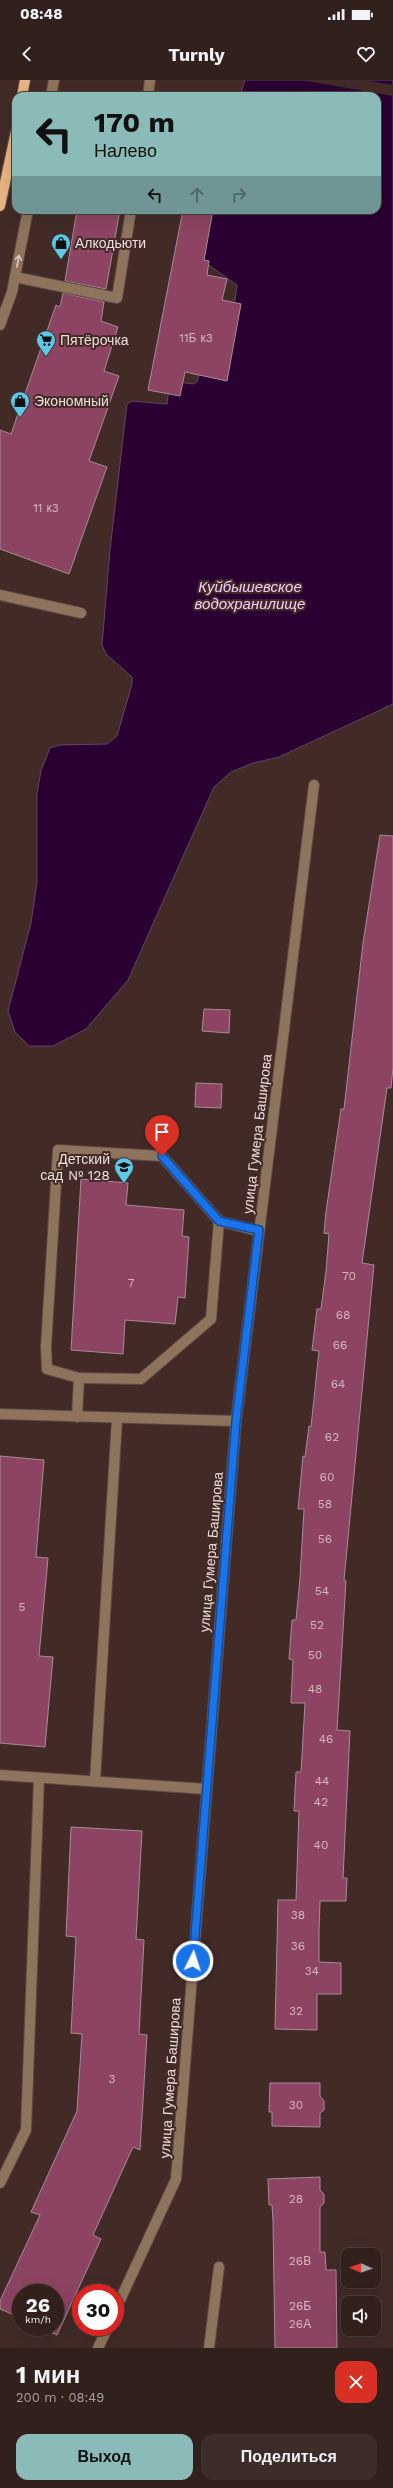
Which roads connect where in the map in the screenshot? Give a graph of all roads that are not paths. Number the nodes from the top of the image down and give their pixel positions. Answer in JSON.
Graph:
{"nodes":[{"id":1,"x":25,"y":80,"type":"edge"},
{"id":2,"x":54,"y":80,"type":"edge"},
{"id":3,"x":150,"y":80,"type":"edge"},
{"id":4,"x":23,"y":92,"type":"edge"},
{"id":5,"x":51,"y":92,"type":"edge"},
{"id":6,"x":148,"y":92,"type":"edge"},
{"id":7,"x":12,"y":150,"type":"edge"},
{"id":8,"x":0,"y":206,"type":"edge"},
{"id":9,"x":27,"y":214,"type":"edge"},
{"id":10,"x":130,"y":214,"type":"edge"},
{"id":11,"x":15,"y":277,"type":"junction"},
{"id":12,"x":0,"y":325,"type":"edge"},
{"id":13,"x":0,"y":595,"type":"edge"},
{"id":14,"x":81,"y":613,"type":"dead end"},
{"id":15,"x":314,"y":785,"type":"dead end"},
{"id":16,"x":219,"y":1221,"type":"junction"},
{"id":17,"x":259,"y":1230,"type":"junction"},
{"id":18,"x":79,"y":1378,"type":"junction"},
{"id":19,"x":0,"y":1414,"type":"edge"},
{"id":20,"x":77,"y":1417,"type":"junction"},
{"id":21,"x":117,"y":1419,"type":"junction"},
{"id":22,"x":236,"y":1421,"type":"junction"},
{"id":23,"x":0,"y":1775,"type":"edge"},
{"id":24,"x":39,"y":1778,"type":"junction"},
{"id":25,"x":95,"y":1780,"type":"junction"},
{"id":26,"x":206,"y":1790,"type":"junction"},
{"id":27,"x":0,"y":2183,"type":"edge"},
{"id":28,"x":219,"y":2267,"type":"dead end"},
{"id":29,"x":124,"y":2292,"type":"edge"},
{"id":30,"x":104,"y":2336,"type":"edge"},
{"id":31,"x":98,"y":2348,"type":"edge"},
{"id":32,"x":209,"y":2348,"type":"edge"}],
"edges":[{"from":1,"to":4,"type":"main road"},
{"from":2,"to":5,"type":"street"},
{"from":3,"to":6,"type":"street"},
{"from":7,"to":8,"type":"main road"},
{"from":11,"to":9,"type":"street","one_way":true},
{"from":10,"to":11,"type":"street"},
{"from":11,"to":12,"type":"street"},
{"from":13,"to":14,"type":"street"},
{"from":15,"to":17,"type":"street","name":"улица Гумера Баширова"},
{"from":16,"to":17,"type":"street"},
{"from":16,"to":18,"type":"street"},
{"from":16,"to":18,"type":"street"},
{"from":17,"to":22,"type":"street","name":"улица Гумера Баширова"},
{"from":18,"to":20,"type":"street"},
{"from":19,"to":20,"type":"street"},
{"from":20,"to":21,"type":"street"},
{"from":21,"to":22,"type":"street"},
{"from":21,"to":25,"type":"street"},
{"from":22,"to":26,"type":"street","name":"улица Гумера Баширова"},
{"from":23,"to":24,"type":"street"},
{"from":24,"to":25,"type":"street"},
{"from":24,"to":27,"type":"street"},
{"from":25,"to":26,"type":"street"},
{"from":26,"to":29,"type":"street","name":"улица Гумера Баширова"},
{"from":28,"to":32,"type":"street"},
{"from":30,"to":31,"type":"street"}]}
